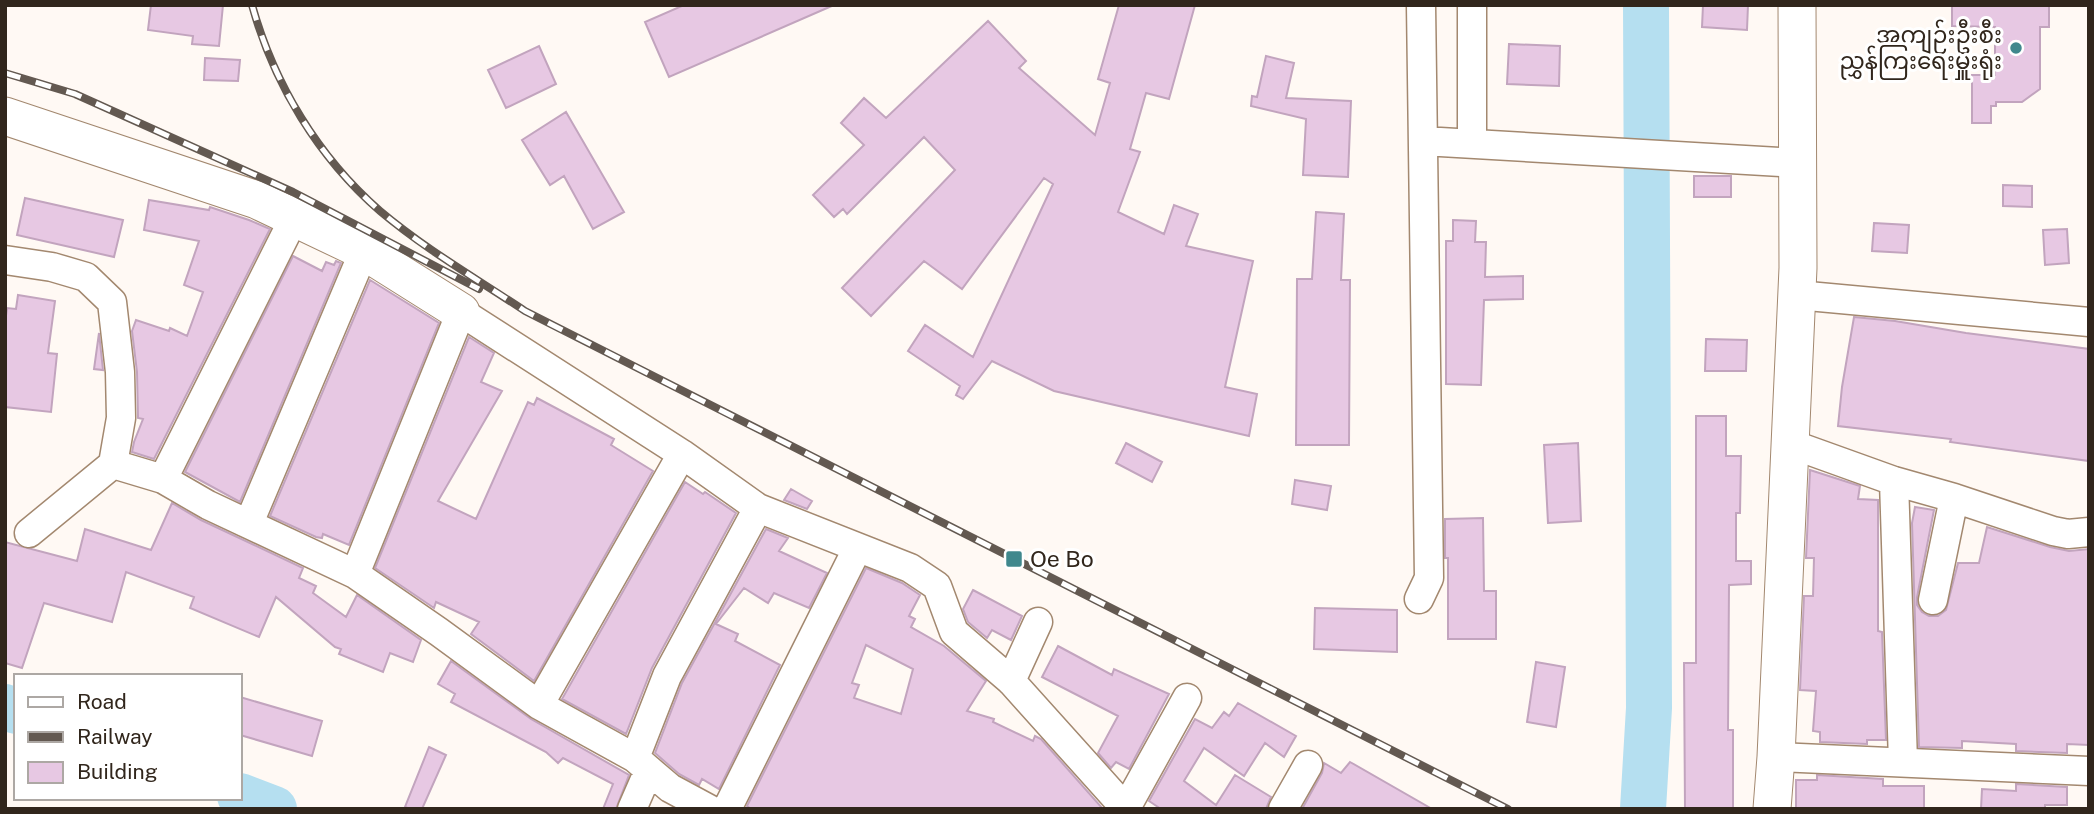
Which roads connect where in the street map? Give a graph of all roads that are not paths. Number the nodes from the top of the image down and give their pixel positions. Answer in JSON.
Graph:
{"nodes":[{"id":1,"x":1421,"y":5,"type":"edge"},
{"id":2,"x":1472,"y":5,"type":"edge"},
{"id":3,"x":1797,"y":5,"type":"edge"},
{"id":4,"x":5,"y":116,"type":"edge"},
{"id":5,"x":1423,"y":141,"type":"junction"},
{"id":6,"x":1472,"y":143,"type":"junction"},
{"id":7,"x":1798,"y":163,"type":"junction"},
{"id":8,"x":294,"y":218,"type":"junction"},
{"id":9,"x":364,"y":251,"type":"junction"},
{"id":10,"x":5,"y":260,"type":"edge"},
{"id":11,"x":1797,"y":295,"type":"junction"},
{"id":12,"x":461,"y":312,"type":"junction"},
{"id":13,"x":2089,"y":322,"type":"edge"},
{"id":14,"x":1791,"y":444,"type":"junction"},
{"id":15,"x":682,"y":454,"type":"junction"},
{"id":16,"x":113,"y":464,"type":"junction"},
{"id":17,"x":163,"y":479,"type":"junction"},
{"id":18,"x":1894,"y":481,"type":"junction"},
{"id":19,"x":1954,"y":498,"type":"junction"},
{"id":20,"x":758,"y":508,"type":"junction"},
{"id":21,"x":249,"y":523,"type":"junction"},
{"id":22,"x":2089,"y":532,"type":"edge"},
{"id":23,"x":29,"y":533,"type":"dead end"},
{"id":24,"x":857,"y":549,"type":"junction"},
{"id":25,"x":355,"y":574,"type":"junction"},
{"id":26,"x":1419,"y":600,"type":"dead end"},
{"id":27,"x":1933,"y":600,"type":"dead end"},
{"id":28,"x":1038,"y":622,"type":"dead end"},
{"id":29,"x":1011,"y":681,"type":"junction"},
{"id":30,"x":1186,"y":698,"type":"dead end"},
{"id":31,"x":539,"y":705,"type":"junction"},
{"id":32,"x":1776,"y":757,"type":"junction"},
{"id":33,"x":1903,"y":762,"type":"junction"},
{"id":34,"x":642,"y":764,"type":"junction"},
{"id":35,"x":1308,"y":765,"type":"dead end"},
{"id":36,"x":2089,"y":771,"type":"edge"},
{"id":37,"x":1126,"y":808,"type":"edge"},
{"id":38,"x":632,"y":809,"type":"edge"},
{"id":39,"x":709,"y":809,"type":"edge"},
{"id":40,"x":727,"y":809,"type":"edge"},
{"id":41,"x":1283,"y":809,"type":"edge"},
{"id":42,"x":1772,"y":809,"type":"edge"}],
"edges":[{"from":1,"to":5,"type":"street"},
{"from":2,"to":6,"type":"street"},
{"from":3,"to":7,"type":"street"},
{"from":4,"to":8,"type":"street"},
{"from":5,"to":6,"type":"street"},
{"from":5,"to":26,"type":"street"},
{"from":6,"to":7,"type":"street"},
{"from":7,"to":11,"type":"street"},
{"from":8,"to":9,"type":"street"},
{"from":8,"to":17,"type":"street"},
{"from":9,"to":12,"type":"street"},
{"from":9,"to":21,"type":"street"},
{"from":10,"to":16,"type":"street"},
{"from":11,"to":13,"type":"street"},
{"from":11,"to":14,"type":"street"},
{"from":12,"to":15,"type":"street"},
{"from":12,"to":25,"type":"street"},
{"from":14,"to":18,"type":"street"},
{"from":14,"to":32,"type":"street"},
{"from":15,"to":20,"type":"street"},
{"from":15,"to":31,"type":"street"},
{"from":16,"to":17,"type":"street"},
{"from":16,"to":23,"type":"street"},
{"from":17,"to":21,"type":"street"},
{"from":18,"to":19,"type":"street"},
{"from":18,"to":33,"type":"street"},
{"from":19,"to":22,"type":"street"},
{"from":19,"to":27,"type":"street"},
{"from":20,"to":24,"type":"street"},
{"from":20,"to":34,"type":"street"},
{"from":21,"to":25,"type":"street"},
{"from":24,"to":29,"type":"street"},
{"from":24,"to":40,"type":"street"},
{"from":25,"to":31,"type":"street"},
{"from":28,"to":29,"type":"street"},
{"from":29,"to":37,"type":"street"},
{"from":30,"to":37,"type":"street"},
{"from":31,"to":34,"type":"street"},
{"from":32,"to":33,"type":"street"},
{"from":32,"to":42,"type":"street"},
{"from":33,"to":36,"type":"street"},
{"from":34,"to":38,"type":"street"},
{"from":34,"to":39,"type":"street"},
{"from":35,"to":41,"type":"street"}]}
